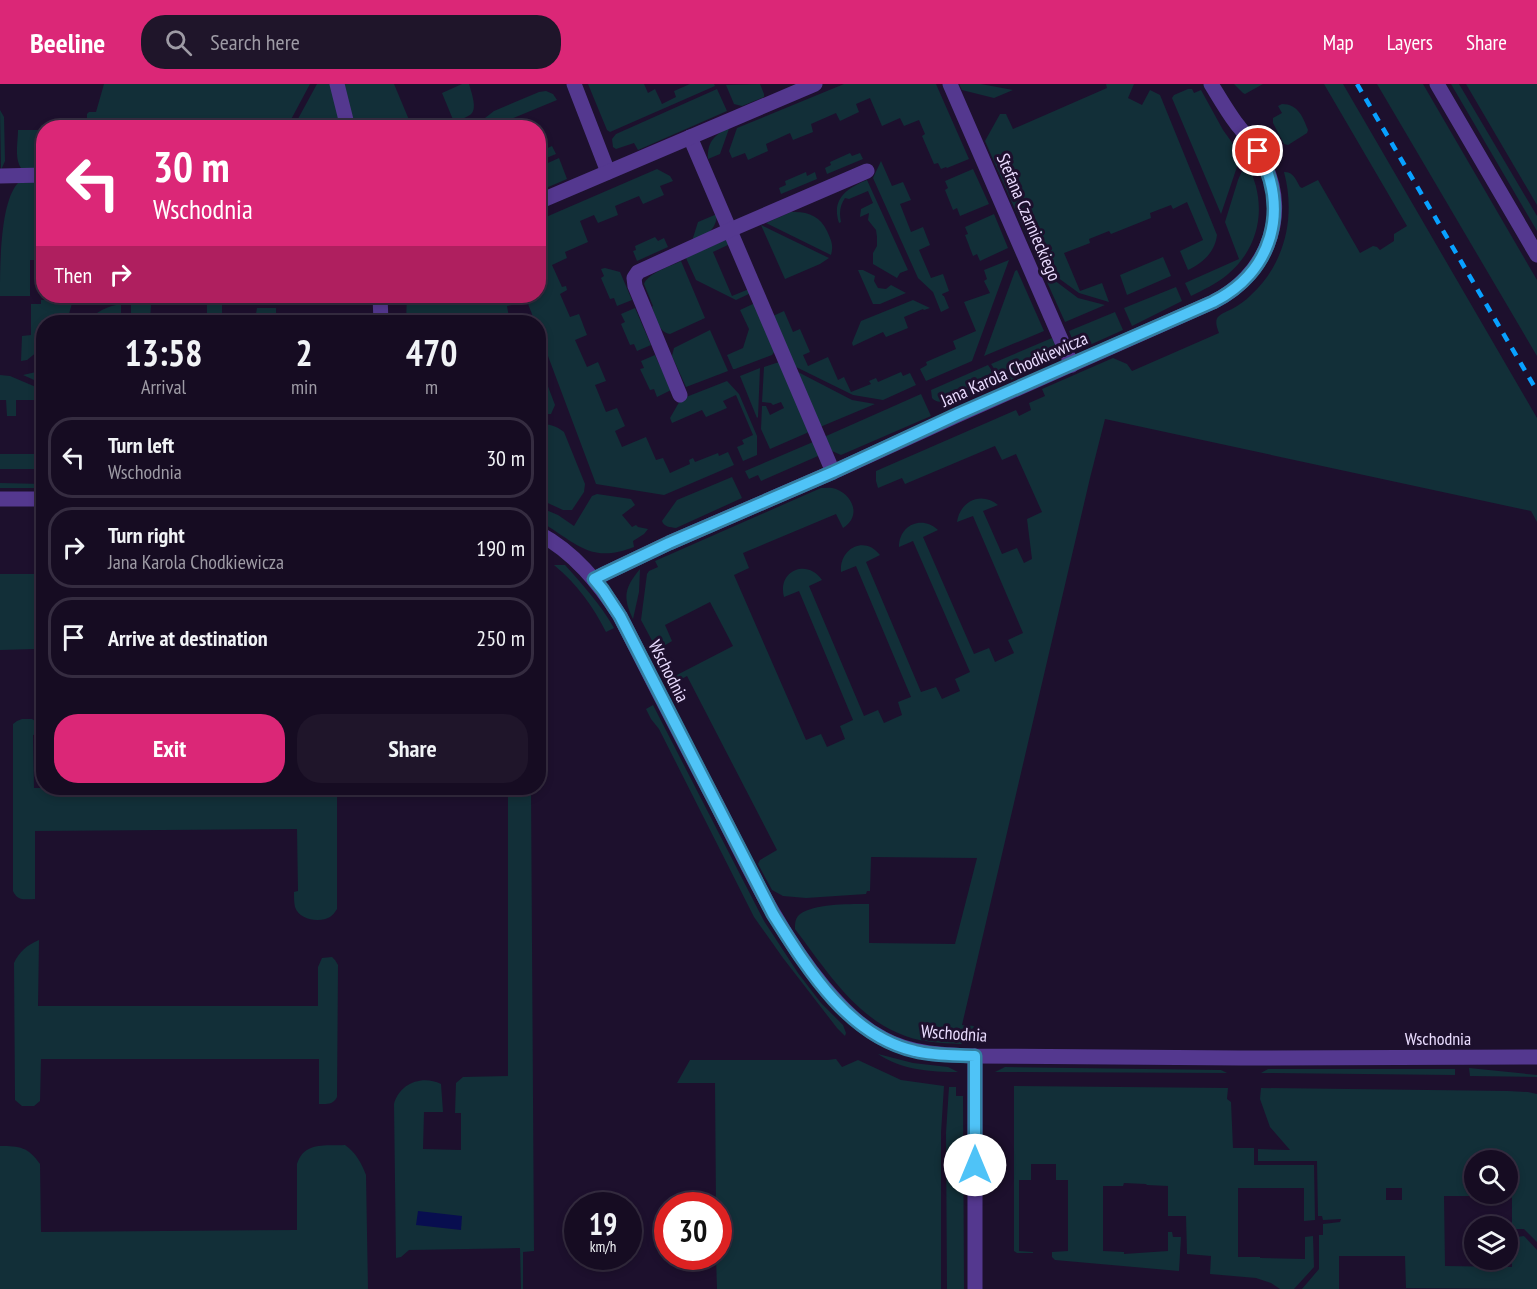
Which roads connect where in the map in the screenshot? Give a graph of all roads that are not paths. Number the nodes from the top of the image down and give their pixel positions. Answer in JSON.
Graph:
{"nodes":[{"id":1,"x":337,"y":84,"type":"edge"},
{"id":2,"x":574,"y":84,"type":"edge"},
{"id":3,"x":815,"y":84,"type":"edge"},
{"id":4,"x":950,"y":84,"type":"edge"},
{"id":5,"x":1211,"y":84,"type":"edge"},
{"id":6,"x":1437,"y":84,"type":"edge"},
{"id":7,"x":346,"y":120,"type":"edge"},
{"id":8,"x":690,"y":137,"type":"junction"},
{"id":9,"x":867,"y":171,"type":"dead end"},
{"id":10,"x":608,"y":172,"type":"junction"},
{"id":11,"x":36,"y":175,"type":"edge"},
{"id":12,"x":0,"y":176,"type":"edge"},
{"id":13,"x":546,"y":199,"type":"edge"},
{"id":14,"x":730,"y":230,"type":"junction"},
{"id":15,"x":1537,"y":255,"type":"edge"},
{"id":16,"x":1072,"y":365,"type":"junction"},
{"id":17,"x":680,"y":395,"type":"dead end"},
{"id":18,"x":833,"y":472,"type":"junction"},
{"id":19,"x":0,"y":499,"type":"edge"},
{"id":20,"x":36,"y":499,"type":"edge"},
{"id":21,"x":546,"y":538,"type":"edge"},
{"id":22,"x":594,"y":579,"type":"junction"},
{"id":23,"x":975,"y":1056,"type":"junction"},
{"id":24,"x":1537,"y":1057,"type":"edge"},
{"id":25,"x":975,"y":1289,"type":"edge"}],
"edges":[{"from":1,"to":7,"type":"street"},
{"from":2,"to":10,"type":"street"},
{"from":3,"to":8,"type":"street"},
{"from":4,"to":16,"type":"street","name":"Stefana Czarnieckiego"},
{"from":5,"to":16,"type":"street","name":"Jana Karola Chodkiewicza"},
{"from":6,"to":15,"type":"street"},
{"from":8,"to":10,"type":"street"},
{"from":8,"to":14,"type":"street"},
{"from":9,"to":14,"type":"street"},
{"from":10,"to":13,"type":"street"},
{"from":11,"to":12,"type":"street"},
{"from":14,"to":17,"type":"street"},
{"from":14,"to":18,"type":"street"},
{"from":16,"to":18,"type":"street","name":"Jana Karola Chodkiewicza"},
{"from":18,"to":22,"type":"street","name":"Jana Karola Chodkiewicza"},
{"from":19,"to":20,"type":"street"},
{"from":21,"to":22,"type":"street","name":"Wschodnia"},
{"from":22,"to":23,"type":"street","name":"Wschodnia"},
{"from":23,"to":24,"type":"street","name":"Wschodnia"},
{"from":23,"to":25,"type":"street"}]}
